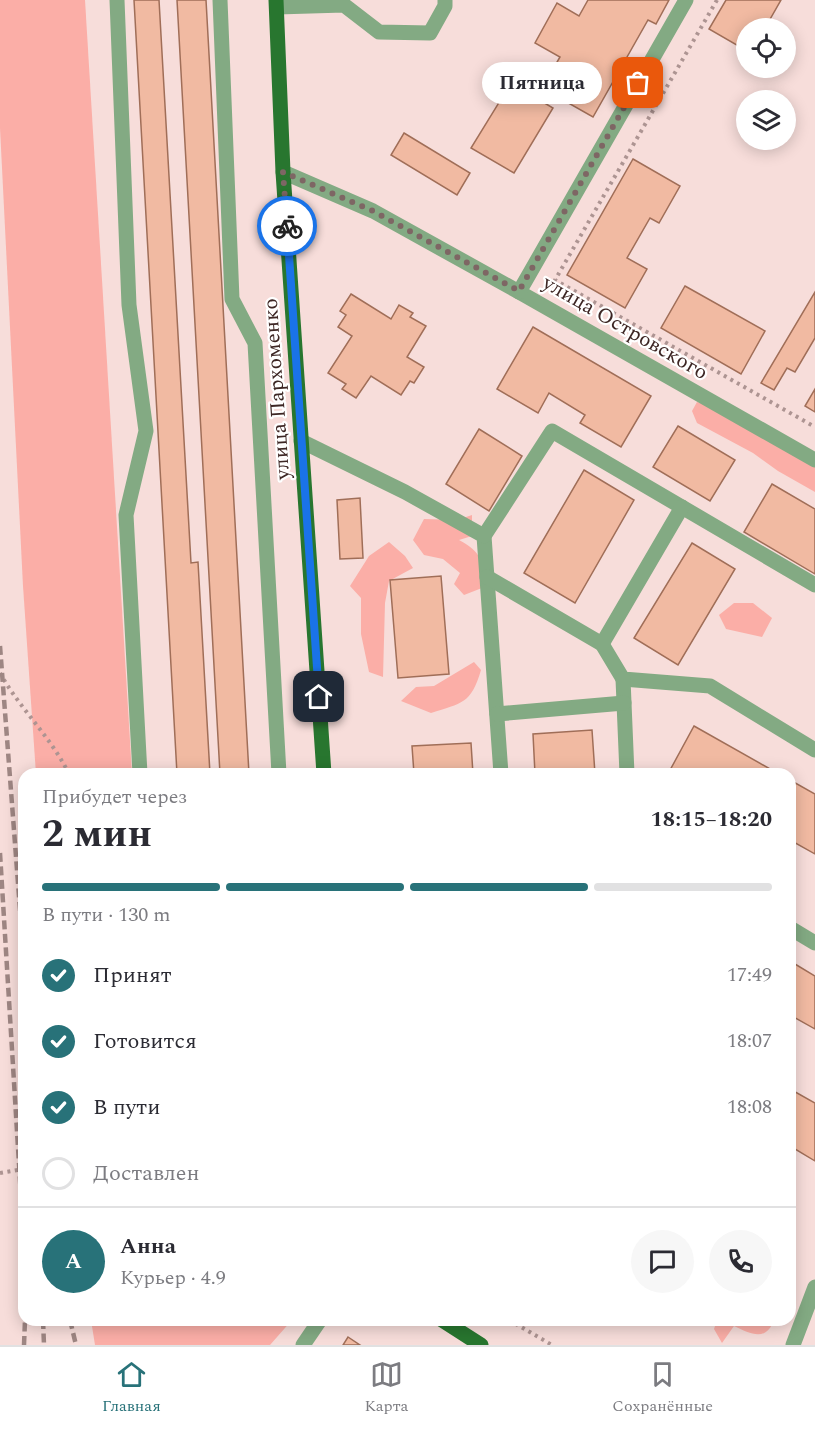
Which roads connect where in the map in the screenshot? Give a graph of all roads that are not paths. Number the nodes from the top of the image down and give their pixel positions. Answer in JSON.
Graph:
{"nodes":[{"id":1,"x":117,"y":0,"type":"edge"},
{"id":2,"x":220,"y":0,"type":"edge"},
{"id":3,"x":445,"y":0,"type":"edge"},
{"id":4,"x":686,"y":0,"type":"edge"},
{"id":5,"x":277,"y":3,"type":"edge"},
{"id":6,"x":283,"y":172,"type":"junction"},
{"id":7,"x":519,"y":291,"type":"junction"},
{"id":8,"x":302,"y":441,"type":"junction"},
{"id":9,"x":815,"y":460,"type":"edge"},
{"id":10,"x":682,"y":507,"type":"junction"},
{"id":11,"x":484,"y":536,"type":"junction"},
{"id":12,"x":487,"y":578,"type":"junction"},
{"id":13,"x":815,"y":585,"type":"edge"},
{"id":14,"x":602,"y":644,"type":"junction"},
{"id":15,"x":623,"y":680,"type":"junction"},
{"id":16,"x":624,"y":703,"type":"junction"},
{"id":17,"x":496,"y":714,"type":"junction"},
{"id":18,"x":815,"y":750,"type":"edge"},
{"id":19,"x":140,"y":768,"type":"edge"},
{"id":20,"x":279,"y":768,"type":"edge"},
{"id":21,"x":324,"y":768,"type":"edge"},
{"id":22,"x":500,"y":768,"type":"edge"},
{"id":23,"x":627,"y":768,"type":"edge"},
{"id":24,"x":796,"y":932,"type":"edge"},
{"id":25,"x":815,"y":943,"type":"edge"},
{"id":26,"x":815,"y":1287,"type":"edge"},
{"id":27,"x":796,"y":1316,"type":"edge"},
{"id":28,"x":316,"y":1326,"type":"edge"},
{"id":29,"x":451,"y":1326,"type":"edge"},
{"id":30,"x":795,"y":1326,"type":"edge"},
{"id":31,"x":303,"y":1345,"type":"edge"},
{"id":32,"x":481,"y":1345,"type":"edge"},
{"id":33,"x":793,"y":1345,"type":"edge"}],
"edges":[{"from":1,"to":19,"type":"street"},
{"from":2,"to":20,"type":"street"},
{"from":3,"to":5,"type":"street"},
{"from":4,"to":7,"type":"street"},
{"from":5,"to":6,"type":"main road","name":"улица Пархоменко"},
{"from":6,"to":7,"type":"street","name":"улица Островского"},
{"from":6,"to":8,"type":"main road","name":"улица Пархоменко"},
{"from":7,"to":9,"type":"street","name":"улица Островского"},
{"from":8,"to":11,"type":"street"},
{"from":8,"to":21,"type":"main road","name":"улица Пархоменко"},
{"from":10,"to":11,"type":"street"},
{"from":10,"to":13,"type":"street"},
{"from":10,"to":14,"type":"street"},
{"from":11,"to":12,"type":"street"},
{"from":12,"to":14,"type":"street"},
{"from":12,"to":17,"type":"street"},
{"from":14,"to":15,"type":"street"},
{"from":15,"to":16,"type":"street"},
{"from":15,"to":18,"type":"street"},
{"from":16,"to":17,"type":"street"},
{"from":16,"to":23,"type":"street"},
{"from":17,"to":22,"type":"street"},
{"from":24,"to":25,"type":"street"},
{"from":26,"to":27,"type":"street"},
{"from":28,"to":31,"type":"street"},
{"from":29,"to":32,"type":"main road"},
{"from":30,"to":33,"type":"street"}]}
